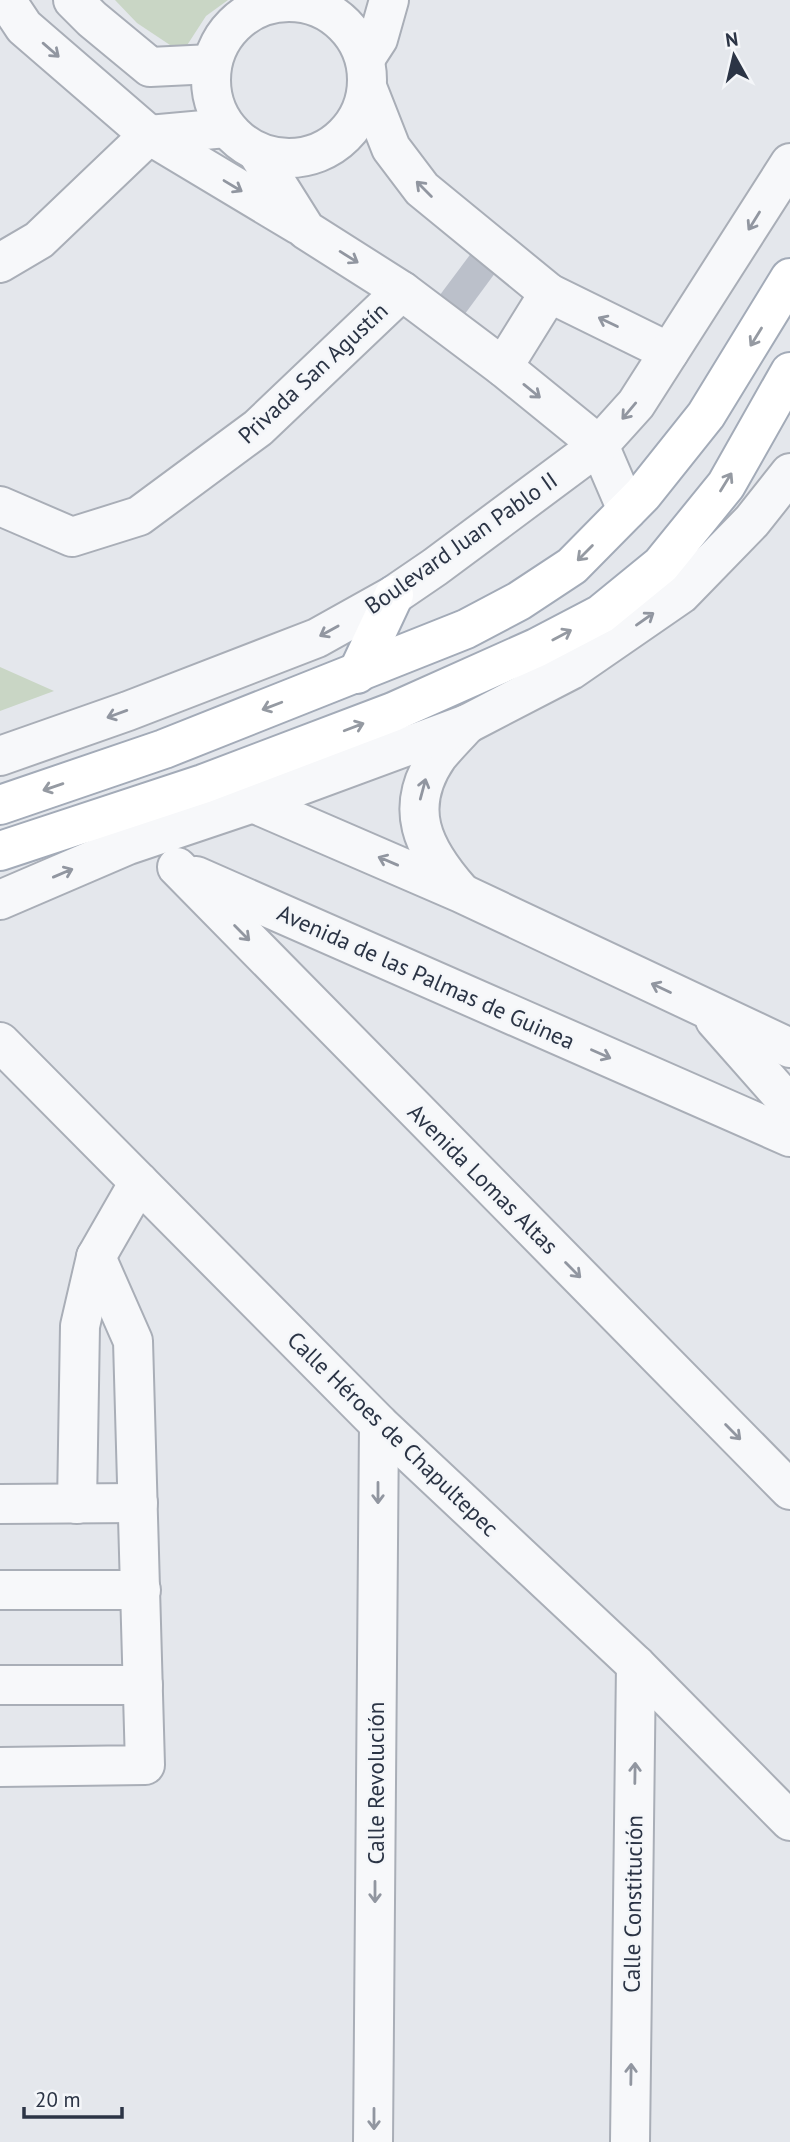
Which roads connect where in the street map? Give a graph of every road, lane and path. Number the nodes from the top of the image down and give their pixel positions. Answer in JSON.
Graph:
{"nodes":[{"id":1,"x":6,"y":0,"type":"edge"},
{"id":2,"x":73,"y":0,"type":"edge"},
{"id":3,"x":389,"y":0,"type":"edge"},
{"id":4,"x":341,"y":9,"type":"edge"},
{"id":5,"x":212,"y":64,"type":"junction"},
{"id":6,"x":366,"y":73,"type":"junction"},
{"id":7,"x":226,"y":128,"type":"junction"},
{"id":8,"x":149,"y":135,"type":"junction"},
{"id":9,"x":257,"y":152,"type":"junction"},
{"id":10,"x":790,"y":163,"type":"edge"},
{"id":11,"x":306,"y":230,"type":"junction"},
{"id":12,"x":0,"y":263,"type":"edge"},
{"id":13,"x":790,"y":278,"type":"edge"},
{"id":14,"x":402,"y":291,"type":"junction"},
{"id":15,"x":549,"y":293,"type":"junction"},
{"id":16,"x":669,"y":352,"type":"junction"},
{"id":17,"x":503,"y":367,"type":"junction"},
{"id":18,"x":790,"y":372,"type":"edge"},
{"id":19,"x":599,"y":445,"type":"junction"},
{"id":20,"x":790,"y":473,"type":"edge"},
{"id":21,"x":0,"y":506,"type":"edge"},
{"id":22,"x":627,"y":510,"type":"junction"},
{"id":23,"x":394,"y":595,"type":"junction"},
{"id":24,"x":357,"y":674,"type":"junction"},
{"id":25,"x":467,"y":724,"type":"junction"},
{"id":26,"x":164,"y":749,"type":"junction"},
{"id":27,"x":0,"y":756,"type":"edge"},
{"id":28,"x":242,"y":788,"type":"junction"},
{"id":29,"x":0,"y":804,"type":"edge"},
{"id":30,"x":156,"y":817,"type":"junction"},
{"id":31,"x":0,"y":852,"type":"edge"},
{"id":32,"x":177,"y":867,"type":"junction"},
{"id":33,"x":461,"y":893,"type":"junction"},
{"id":34,"x":0,"y":900,"type":"edge"},
{"id":35,"x":704,"y":1008,"type":"junction"},
{"id":36,"x":0,"y":1042,"type":"edge"},
{"id":37,"x":790,"y":1048,"type":"edge"},
{"id":38,"x":790,"y":1105,"type":"edge"},
{"id":39,"x":790,"y":1137,"type":"edge"},
{"id":40,"x":139,"y":1182,"type":"junction"},
{"id":41,"x":96,"y":1257,"type":"junction"},
{"id":42,"x":379,"y":1424,"type":"junction"},
{"id":43,"x":790,"y":1490,"type":"edge"},
{"id":44,"x":138,"y":1503,"type":"junction"},
{"id":45,"x":0,"y":1504,"type":"edge"},
{"id":46,"x":77,"y":1504,"type":"junction"},
{"id":47,"x":0,"y":1590,"type":"edge"},
{"id":48,"x":141,"y":1590,"type":"junction"},
{"id":49,"x":636,"y":1665,"type":"junction"},
{"id":50,"x":0,"y":1685,"type":"edge"},
{"id":51,"x":143,"y":1685,"type":"junction"},
{"id":52,"x":0,"y":1768,"type":"edge"},
{"id":53,"x":790,"y":1821,"type":"edge"},
{"id":54,"x":373,"y":2142,"type":"edge"},
{"id":55,"x":631,"y":2142,"type":"edge"}],
"edges":[{"from":1,"to":8,"type":"street","one_way":true},
{"from":2,"to":5,"type":"street"},
{"from":3,"to":6,"type":"street"},
{"from":4,"to":5,"type":"street"},
{"from":4,"to":6,"type":"street"},
{"from":5,"to":7,"type":"street"},
{"from":6,"to":9,"type":"street"},
{"from":15,"to":6,"type":"street","one_way":true},
{"from":7,"to":8,"type":"street"},
{"from":7,"to":9,"type":"street"},
{"from":8,"to":11,"type":"street","one_way":true},
{"from":8,"to":12,"type":"street"},
{"from":9,"to":11,"type":"street"},
{"from":10,"to":16,"type":"street","name":"Boulevard Juan Pablo II","one_way":true},
{"from":11,"to":14,"type":"street","one_way":true},
{"from":13,"to":22,"type":"main road","one_way":true},
{"from":14,"to":17,"type":"street"},
{"from":14,"to":21,"type":"street","name":"Privada San Agustín"},
{"from":16,"to":15,"type":"street","one_way":true},
{"from":15,"to":17,"type":"street"},
{"from":16,"to":19,"type":"street","name":"Boulevard Juan Pablo II","one_way":true},
{"from":17,"to":19,"type":"street","one_way":true},
{"from":28,"to":18,"type":"main road","one_way":true},
{"from":19,"to":22,"type":"street"},
{"from":19,"to":23,"type":"street","name":"Boulevard Juan Pablo II"},
{"from":25,"to":20,"type":"street","one_way":true},
{"from":22,"to":24,"type":"main road","one_way":true},
{"from":23,"to":24,"type":"main road"},
{"from":23,"to":27,"type":"street","name":"Boulevard Juan Pablo II","one_way":true},
{"from":24,"to":26,"type":"main road","one_way":true},
{"from":25,"to":28,"type":"street"},
{"from":33,"to":25,"type":"street","one_way":true},
{"from":26,"to":29,"type":"main road","one_way":true},
{"from":26,"to":30,"type":"street"},
{"from":28,"to":30,"type":"main road"},
{"from":33,"to":28,"type":"street","one_way":true},
{"from":30,"to":31,"type":"main road"},
{"from":30,"to":32,"type":"street"},
{"from":34,"to":30,"type":"street","one_way":true},
{"from":32,"to":39,"type":"street","name":"Avenida de las Palmas de Guinea","one_way":true},
{"from":32,"to":43,"type":"street","name":"Avenida Lomas Altas","one_way":true},
{"from":35,"to":33,"type":"street","one_way":true},
{"from":35,"to":37,"type":"street"},
{"from":35,"to":38,"type":"street"},
{"from":36,"to":40,"type":"street","name":"Calle Héroes de Chapultepec"},
{"from":40,"to":41,"type":"street"},
{"from":40,"to":42,"type":"street","name":"Calle Héroes de Chapultepec"},
{"from":41,"to":44,"type":"street"},
{"from":41,"to":46,"type":"street"},
{"from":42,"to":49,"type":"street","name":"Calle Héroes de Chapultepec"},
{"from":42,"to":54,"type":"street","name":"Calle Revolución","one_way":true},
{"from":44,"to":46,"type":"street"},
{"from":44,"to":48,"type":"street"},
{"from":45,"to":46,"type":"street"},
{"from":47,"to":48,"type":"street"},
{"from":48,"to":51,"type":"street"},
{"from":49,"to":53,"type":"street","name":"Calle Héroes de Chapultepec"},
{"from":55,"to":49,"type":"street","name":"Calle Constitución","one_way":true},
{"from":50,"to":51,"type":"street"},
{"from":51,"to":52,"type":"street"}]}
